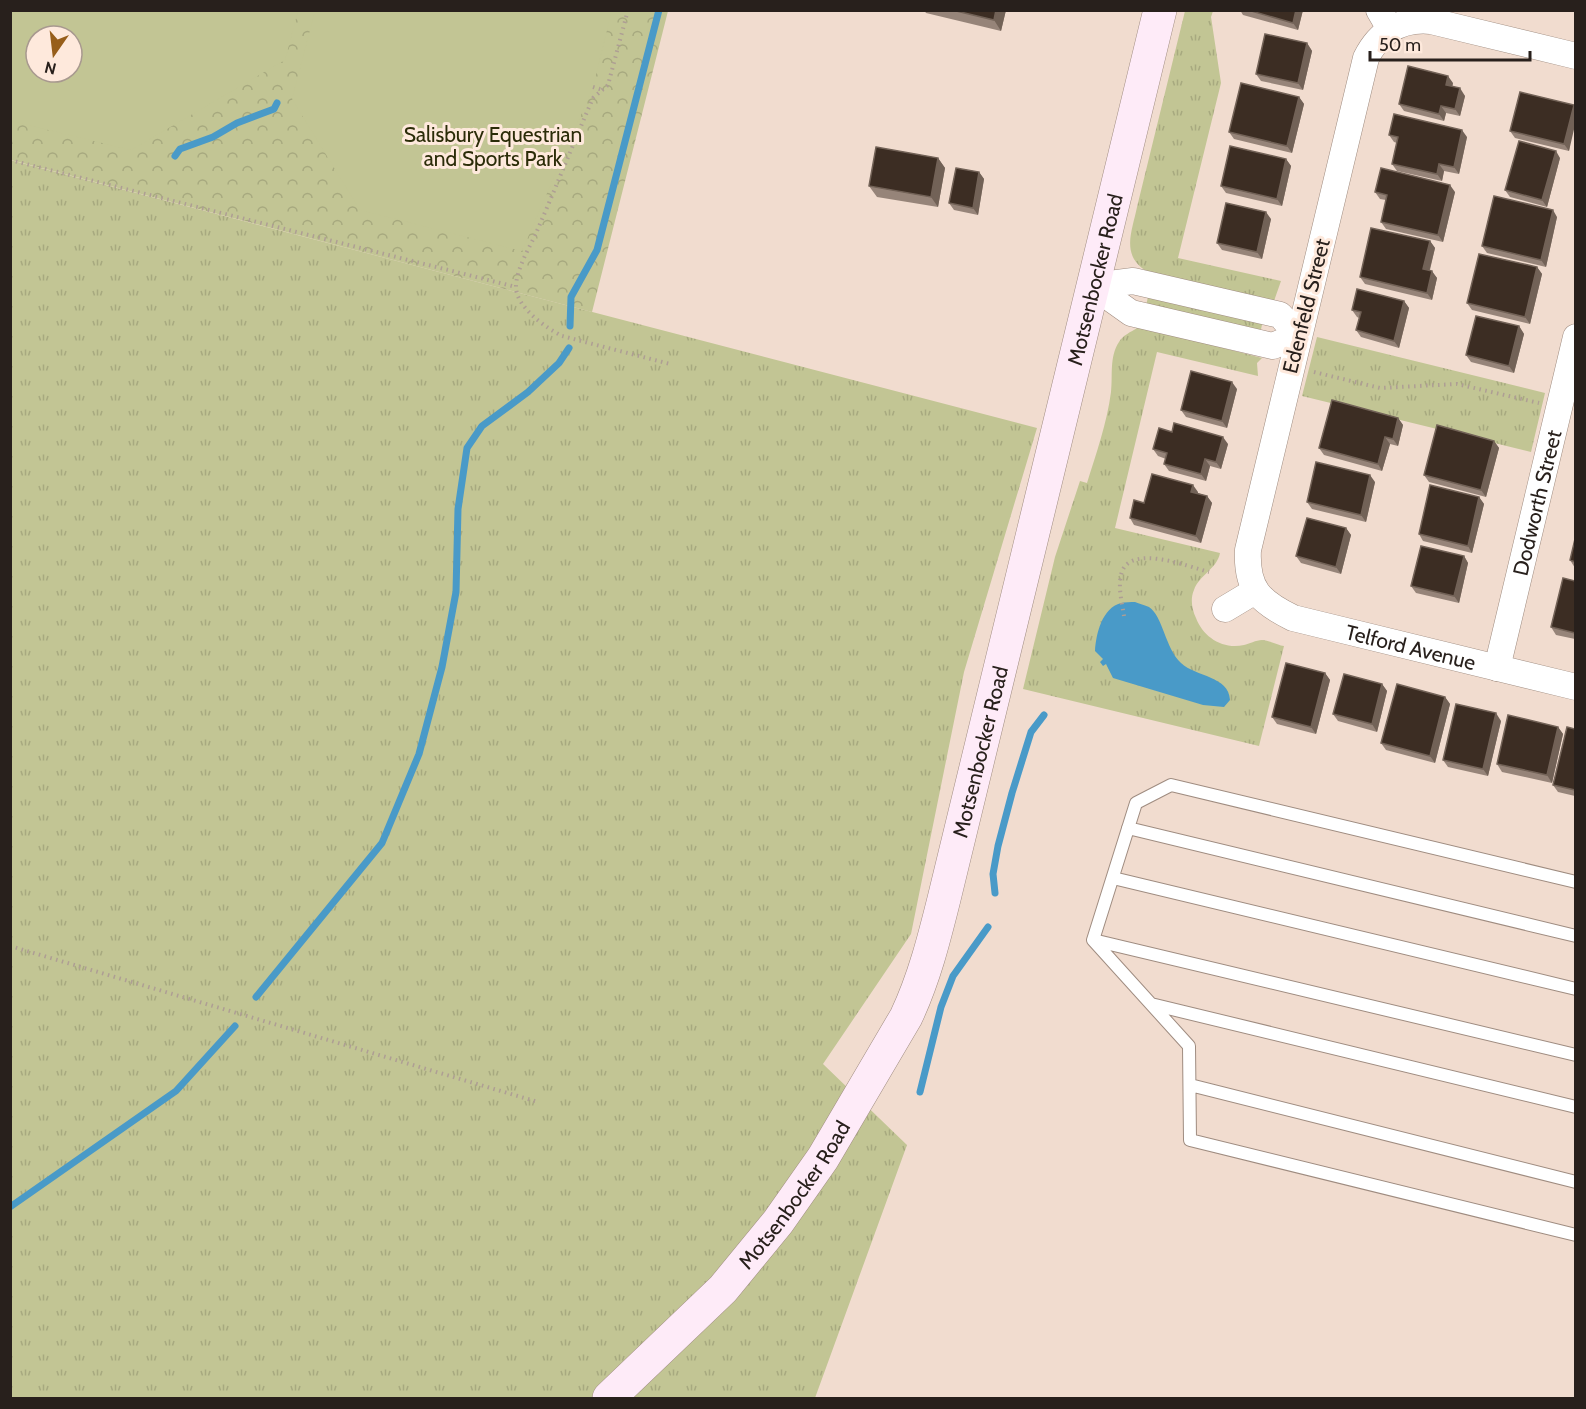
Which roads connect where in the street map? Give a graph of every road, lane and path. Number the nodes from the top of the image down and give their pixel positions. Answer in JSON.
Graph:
{"nodes":[{"id":1,"x":628,"y":10,"type":"edge"},
{"id":2,"x":1160,"y":10,"type":"edge"},
{"id":3,"x":1385,"y":20,"type":"edge"},
{"id":4,"x":1575,"y":56,"type":"edge"},
{"id":5,"x":592,"y":87,"type":"dead end"},
{"id":6,"x":603,"y":90,"type":"junction"},
{"id":7,"x":10,"y":159,"type":"edge"},
{"id":8,"x":1093,"y":286,"type":"junction"},
{"id":9,"x":516,"y":287,"type":"junction"},
{"id":10,"x":1298,"y":336,"type":"junction"},
{"id":11,"x":1575,"y":338,"type":"edge"},
{"id":12,"x":670,"y":364,"type":"dead end"},
{"id":13,"x":1307,"y":370,"type":"dead end"},
{"id":14,"x":1542,"y":404,"type":"dead end"},
{"id":15,"x":1209,"y":572,"type":"dead end"},
{"id":16,"x":1255,"y":591,"type":"junction"},
{"id":17,"x":1225,"y":609,"type":"dead end"},
{"id":18,"x":1124,"y":616,"type":"dead end"},
{"id":19,"x":1497,"y":668,"type":"junction"},
{"id":20,"x":1575,"y":687,"type":"edge"},
{"id":21,"x":1128,"y":828,"type":"junction"},
{"id":22,"x":1113,"y":878,"type":"junction"},
{"id":23,"x":1575,"y":882,"type":"edge"},
{"id":24,"x":1575,"y":936,"type":"edge"},
{"id":25,"x":1093,"y":940,"type":"junction"},
{"id":26,"x":10,"y":946,"type":"edge"},
{"id":27,"x":1575,"y":989,"type":"edge"},
{"id":28,"x":1151,"y":1004,"type":"junction"},
{"id":29,"x":1575,"y":1054,"type":"edge"},
{"id":30,"x":1190,"y":1085,"type":"junction"},
{"id":31,"x":538,"y":1102,"type":"dead end"},
{"id":32,"x":1575,"y":1107,"type":"edge"},
{"id":33,"x":1575,"y":1182,"type":"edge"},
{"id":34,"x":1575,"y":1235,"type":"edge"},
{"id":35,"x":609,"y":1398,"type":"edge"}],
"edges":[{"from":1,"to":6,"type":"path"},
{"from":2,"to":8,"type":"main road","name":"Motsenbocker Road"},
{"from":3,"to":4,"type":"street"},
{"from":3,"to":10,"type":"street","name":"Edenfeld Street"},
{"from":5,"to":6,"type":"path"},
{"from":6,"to":9,"type":"path"},
{"from":7,"to":9,"type":"path"},
{"from":8,"to":10,"type":"street"},
{"from":8,"to":35,"type":"main road","name":"Motsenbocker Road"},
{"from":9,"to":12,"type":"path"},
{"from":10,"to":16,"type":"street","name":"Edenfeld Street"},
{"from":11,"to":19,"type":"street","name":"Dodworth Street"},
{"from":13,"to":14,"type":"path"},
{"from":15,"to":18,"type":"path"},
{"from":16,"to":17,"type":"street"},
{"from":16,"to":19,"type":"street","name":"Telford Avenue"},
{"from":19,"to":20,"type":"street","name":"Telford Avenue"},
{"from":21,"to":22,"type":"lane"},
{"from":21,"to":23,"type":"lane"},
{"from":21,"to":24,"type":"lane"},
{"from":22,"to":25,"type":"lane"},
{"from":22,"to":27,"type":"lane"},
{"from":25,"to":28,"type":"lane"},
{"from":25,"to":29,"type":"lane"},
{"from":26,"to":31,"type":"path"},
{"from":28,"to":30,"type":"lane"},
{"from":28,"to":32,"type":"lane"},
{"from":30,"to":33,"type":"lane"},
{"from":30,"to":34,"type":"lane"}]}
